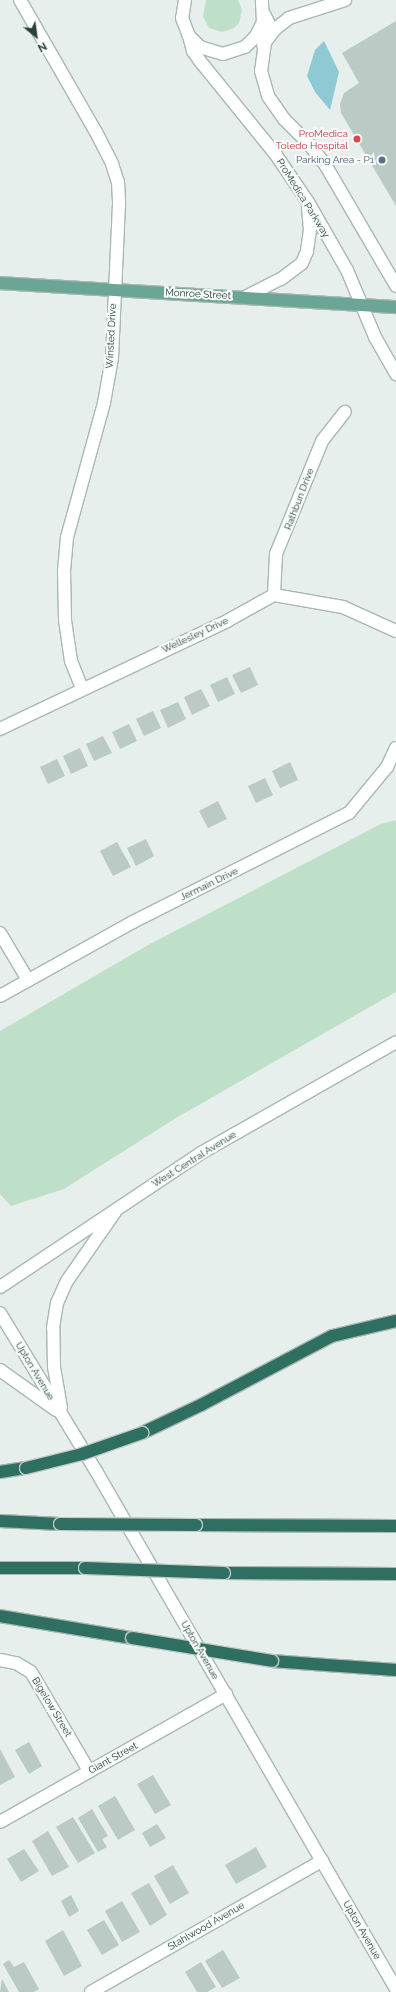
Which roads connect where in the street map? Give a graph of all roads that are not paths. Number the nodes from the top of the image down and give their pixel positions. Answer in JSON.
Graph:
{"nodes":[{"id":1,"x":20,"y":0,"type":"edge"},
{"id":2,"x":176,"y":0,"type":"edge"},
{"id":3,"x":184,"y":0,"type":"edge"},
{"id":4,"x":262,"y":0,"type":"edge"},
{"id":5,"x":345,"y":0,"type":"edge"},
{"id":6,"x":264,"y":14,"type":"junction"},
{"id":7,"x":182,"y":18,"type":"junction"},
{"id":8,"x":189,"y":36,"type":"junction"},
{"id":9,"x":263,"y":45,"type":"junction"},
{"id":10,"x":308,"y":202,"type":"junction"},
{"id":11,"x":0,"y":283,"type":"edge"},
{"id":12,"x":396,"y":286,"type":"edge"},
{"id":13,"x":114,"y":290,"type":"junction"},
{"id":14,"x":248,"y":296,"type":"junction"},
{"id":15,"x":362,"y":305,"type":"junction"},
{"id":16,"x":396,"y":307,"type":"edge"},
{"id":17,"x":396,"y":374,"type":"edge"},
{"id":18,"x":346,"y":412,"type":"dead end"},
{"id":19,"x":274,"y":595,"type":"junction"},
{"id":20,"x":396,"y":631,"type":"edge"},
{"id":21,"x":82,"y":688,"type":"junction"},
{"id":22,"x":0,"y":729,"type":"edge"},
{"id":23,"x":396,"y":748,"type":"edge"},
{"id":24,"x":0,"y":933,"type":"edge"},
{"id":25,"x":28,"y":980,"type":"junction"},
{"id":26,"x":0,"y":996,"type":"edge"},
{"id":27,"x":396,"y":1042,"type":"edge"},
{"id":28,"x":120,"y":1206,"type":"junction"},
{"id":29,"x":0,"y":1287,"type":"edge"},
{"id":30,"x":0,"y":1313,"type":"edge"},
{"id":31,"x":396,"y":1321,"type":"edge"},
{"id":32,"x":0,"y":1370,"type":"edge"},
{"id":33,"x":62,"y":1415,"type":"junction"},
{"id":34,"x":0,"y":1472,"type":"edge"},
{"id":35,"x":0,"y":1521,"type":"edge"},
{"id":36,"x":396,"y":1526,"type":"edge"},
{"id":37,"x":0,"y":1568,"type":"edge"},
{"id":38,"x":396,"y":1574,"type":"edge"},
{"id":39,"x":0,"y":1616,"type":"edge"},
{"id":40,"x":0,"y":1660,"type":"edge"},
{"id":41,"x":396,"y":1670,"type":"edge"},
{"id":42,"x":226,"y":1694,"type":"junction"},
{"id":43,"x":89,"y":1771,"type":"junction"},
{"id":44,"x":0,"y":1822,"type":"edge"},
{"id":45,"x":322,"y":1861,"type":"junction"},
{"id":46,"x":396,"y":1989,"type":"edge"},
{"id":47,"x":91,"y":1992,"type":"edge"}],
"edges":[{"from":1,"to":13,"type":"street","name":"Winsted Drive"},
{"from":2,"to":7,"type":"street"},
{"from":3,"to":7,"type":"street"},
{"from":4,"to":6,"type":"street"},
{"from":5,"to":9,"type":"street"},
{"from":6,"to":8,"type":"street"},
{"from":6,"to":9,"type":"street"},
{"from":7,"to":8,"type":"street","name":"ProMedica Parkway"},
{"from":8,"to":10,"type":"street","name":"ProMedica Parkway"},
{"from":9,"to":12,"type":"street"},
{"from":10,"to":14,"type":"street"},
{"from":10,"to":15,"type":"street","name":"ProMedica Parkway"},
{"from":11,"to":13,"type":"main road","name":"Monroe Street"},
{"from":13,"to":14,"type":"main road","name":"Monroe Street"},
{"from":13,"to":21,"type":"street","name":"Winsted Drive"},
{"from":14,"to":15,"type":"main road","name":"Monroe Street"},
{"from":15,"to":16,"type":"main road","name":"Monroe Street"},
{"from":15,"to":17,"type":"street","name":"ProMedica Parkway"},
{"from":18,"to":19,"type":"street","name":"Rathbun Drive"},
{"from":19,"to":20,"type":"street"},
{"from":19,"to":21,"type":"street","name":"Wellesley Drive"},
{"from":21,"to":22,"type":"street","name":"Wellesley Drive"},
{"from":23,"to":25,"type":"street","name":"Jermain Drive"},
{"from":24,"to":25,"type":"street"},
{"from":25,"to":26,"type":"street","name":"Jermain Drive"},
{"from":27,"to":28,"type":"street","name":"West Central Avenue"},
{"from":28,"to":29,"type":"street","name":"West Central Avenue"},
{"from":28,"to":33,"type":"street"},
{"from":30,"to":33,"type":"street","name":"Upton Avenue"},
{"from":31,"to":34,"type":"highway","bridge":true},
{"from":32,"to":33,"type":"street"},
{"from":33,"to":42,"type":"street","name":"Upton Avenue"},
{"from":35,"to":36,"type":"highway","bridge":true},
{"from":37,"to":38,"type":"highway","bridge":true},
{"from":39,"to":41,"type":"highway","bridge":true},
{"from":40,"to":43,"type":"street","name":"Bigelow Street"},
{"from":42,"to":43,"type":"street","name":"Giant Street"},
{"from":42,"to":45,"type":"street","name":"Upton Avenue"},
{"from":43,"to":44,"type":"street","name":"Giant Street"},
{"from":45,"to":46,"type":"street","name":"Upton Avenue"},
{"from":45,"to":47,"type":"street","name":"Stahlwood Avenue"}]}
